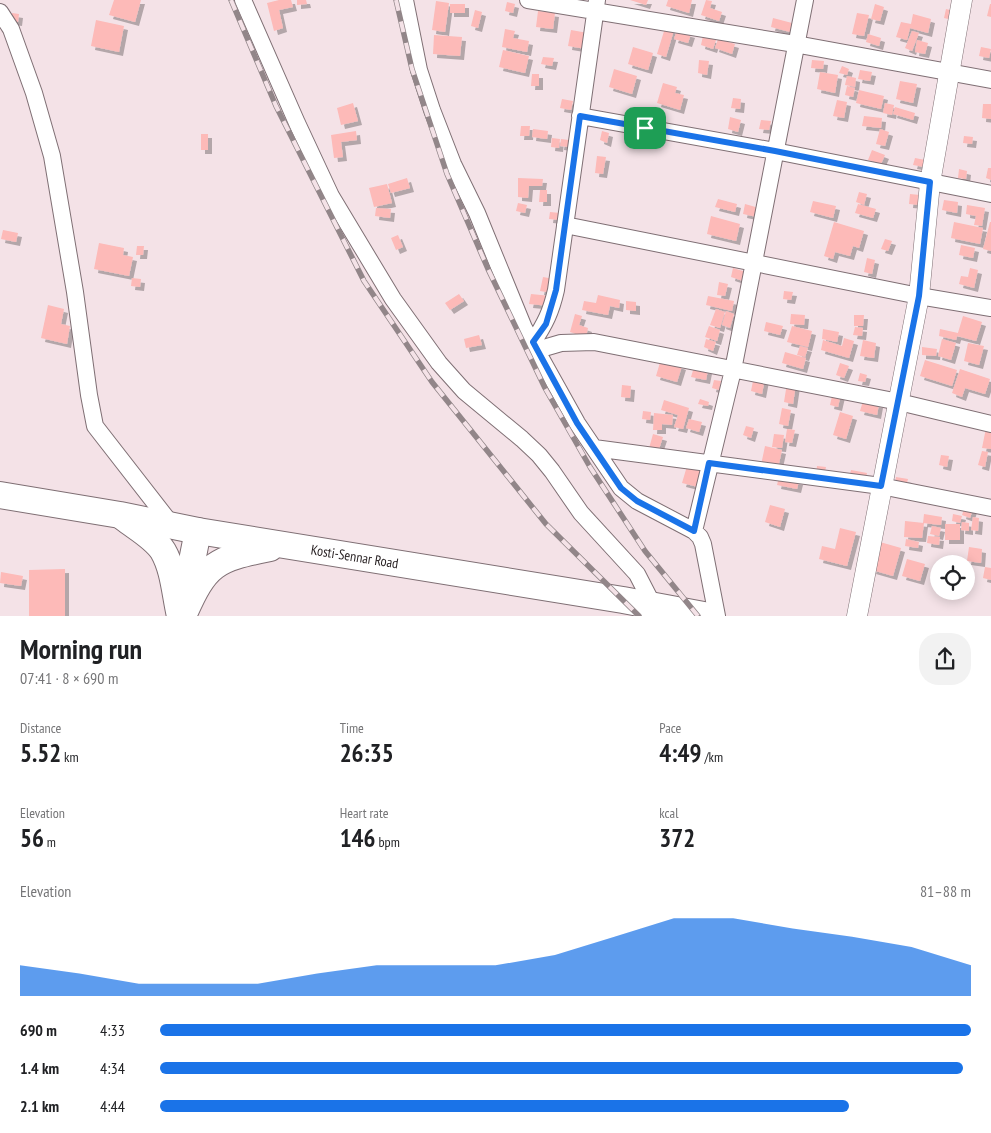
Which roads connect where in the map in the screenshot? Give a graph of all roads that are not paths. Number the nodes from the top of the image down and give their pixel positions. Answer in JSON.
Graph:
{"nodes":[{"id":1,"x":243,"y":0,"type":"edge"},
{"id":2,"x":405,"y":0,"type":"edge"},
{"id":3,"x":528,"y":0,"type":"edge"},
{"id":4,"x":804,"y":0,"type":"edge"},
{"id":5,"x":962,"y":0,"type":"edge"},
{"id":6,"x":596,"y":5,"type":"edge"},
{"id":7,"x":0,"y":12,"type":"edge"},
{"id":8,"x":795,"y":44,"type":"junction"},
{"id":9,"x":949,"y":72,"type":"junction"},
{"id":10,"x":991,"y":80,"type":"edge"},
{"id":11,"x":580,"y":116,"type":"junction"},
{"id":12,"x":775,"y":151,"type":"junction"},
{"id":13,"x":930,"y":182,"type":"junction"},
{"id":14,"x":991,"y":194,"type":"edge"},
{"id":15,"x":565,"y":225,"type":"junction"},
{"id":16,"x":754,"y":262,"type":"junction"},
{"id":17,"x":919,"y":296,"type":"junction"},
{"id":18,"x":991,"y":308,"type":"edge"},
{"id":19,"x":535,"y":346,"type":"junction"},
{"id":20,"x":733,"y":370,"type":"junction"},
{"id":21,"x":899,"y":402,"type":"junction"},
{"id":22,"x":991,"y":424,"type":"edge"},
{"id":23,"x":594,"y":448,"type":"junction"},
{"id":24,"x":709,"y":463,"type":"junction"},
{"id":25,"x":881,"y":486,"type":"junction"},
{"id":26,"x":0,"y":494,"type":"edge"},
{"id":27,"x":991,"y":508,"type":"edge"},
{"id":28,"x":120,"y":515,"type":"junction"},
{"id":29,"x":172,"y":525,"type":"junction"},
{"id":30,"x":198,"y":531,"type":"junction"},
{"id":31,"x":694,"y":531,"type":"junction"},
{"id":32,"x":286,"y":544,"type":"junction"},
{"id":33,"x":653,"y":605,"type":"junction"},
{"id":34,"x":182,"y":615,"type":"edge"},
{"id":35,"x":709,"y":616,"type":"edge"},
{"id":36,"x":717,"y":616,"type":"edge"},
{"id":37,"x":856,"y":616,"type":"edge"}],
"edges":[{"from":1,"to":33,"type":"street"},
{"from":2,"to":19,"type":"street"},
{"from":3,"to":6,"type":"street"},
{"from":4,"to":8,"type":"street"},
{"from":5,"to":9,"type":"street"},
{"from":6,"to":8,"type":"street"},
{"from":6,"to":11,"type":"street"},
{"from":7,"to":29,"type":"street"},
{"from":8,"to":9,"type":"street"},
{"from":8,"to":12,"type":"street"},
{"from":9,"to":10,"type":"street"},
{"from":9,"to":13,"type":"street"},
{"from":11,"to":12,"type":"street"},
{"from":11,"to":15,"type":"street"},
{"from":12,"to":13,"type":"street"},
{"from":12,"to":16,"type":"street"},
{"from":13,"to":14,"type":"street"},
{"from":13,"to":17,"type":"street"},
{"from":15,"to":16,"type":"street"},
{"from":15,"to":19,"type":"street"},
{"from":16,"to":17,"type":"street"},
{"from":16,"to":20,"type":"street"},
{"from":17,"to":18,"type":"street"},
{"from":17,"to":21,"type":"street"},
{"from":19,"to":20,"type":"street"},
{"from":19,"to":23,"type":"street"},
{"from":20,"to":21,"type":"street"},
{"from":20,"to":24,"type":"street"},
{"from":21,"to":22,"type":"street"},
{"from":21,"to":25,"type":"street"},
{"from":23,"to":24,"type":"street"},
{"from":23,"to":31,"type":"street"},
{"from":24,"to":25,"type":"street"},
{"from":24,"to":31,"type":"street"},
{"from":25,"to":27,"type":"street"},
{"from":25,"to":37,"type":"street"},
{"from":26,"to":28,"type":"highway","name":"Kosti-Sennar Road"},
{"from":28,"to":29,"type":"highway","name":"Kosti-Sennar Road"},
{"from":28,"to":34,"type":"highway"},
{"from":29,"to":30,"type":"highway","name":"Kosti-Sennar Road"},
{"from":30,"to":32,"type":"highway","name":"Kosti-Sennar Road"},
{"from":30,"to":34,"type":"highway"},
{"from":31,"to":36,"type":"street"},
{"from":32,"to":33,"type":"highway","name":"Kosti-Sennar Road"},
{"from":32,"to":34,"type":"highway"},
{"from":33,"to":35,"type":"highway","name":"Kosti-Sennar Road"}]}
